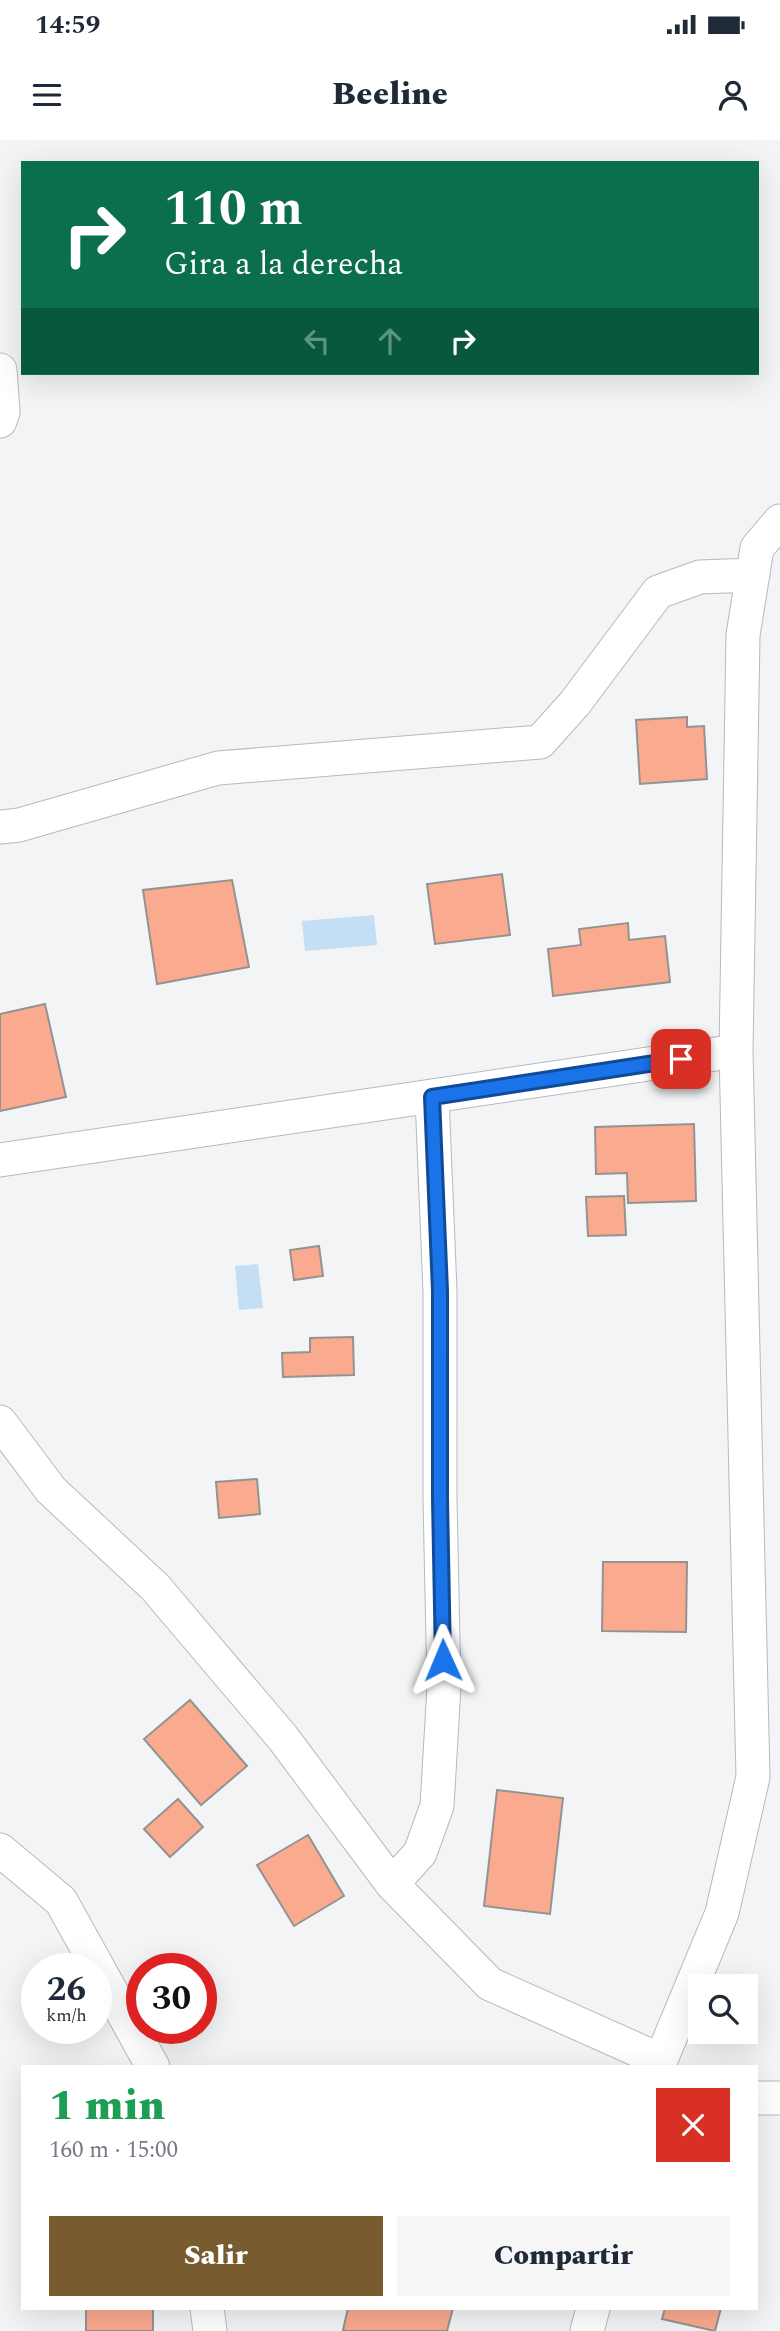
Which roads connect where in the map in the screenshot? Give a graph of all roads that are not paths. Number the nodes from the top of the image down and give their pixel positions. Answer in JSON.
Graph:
{"nodes":[{"id":1,"x":0,"y":370,"type":"edge"},
{"id":2,"x":0,"y":421,"type":"edge"},
{"id":3,"x":780,"y":521,"type":"edge"},
{"id":4,"x":752,"y":575,"type":"junction"},
{"id":5,"x":0,"y":827,"type":"edge"},
{"id":6,"x":736,"y":1051,"type":"junction"},
{"id":7,"x":432,"y":1097,"type":"junction"},
{"id":8,"x":0,"y":1160,"type":"edge"},
{"id":9,"x":0,"y":1422,"type":"edge"},
{"id":10,"x":0,"y":1850,"type":"edge"},
{"id":11,"x":392,"y":1884,"type":"junction"},
{"id":12,"x":659,"y":2063,"type":"edge"},
{"id":13,"x":152,"y":2065,"type":"edge"},
{"id":14,"x":758,"y":2098,"type":"edge"},
{"id":15,"x":780,"y":2098,"type":"edge"},
{"id":16,"x":207,"y":2310,"type":"edge"},
{"id":17,"x":592,"y":2310,"type":"edge"},
{"id":18,"x":210,"y":2331,"type":"edge"},
{"id":19,"x":587,"y":2331,"type":"edge"}],
"edges":[{"from":1,"to":2,"type":"street"},
{"from":3,"to":4,"type":"street"},
{"from":4,"to":5,"type":"street"},
{"from":4,"to":6,"type":"street"},
{"from":6,"to":7,"type":"street"},
{"from":6,"to":12,"type":"street"},
{"from":7,"to":8,"type":"street"},
{"from":7,"to":11,"type":"street"},
{"from":9,"to":11,"type":"street"},
{"from":10,"to":13,"type":"street"},
{"from":11,"to":12,"type":"street"},
{"from":14,"to":15,"type":"street"},
{"from":16,"to":18,"type":"street"},
{"from":17,"to":19,"type":"street"}]}
